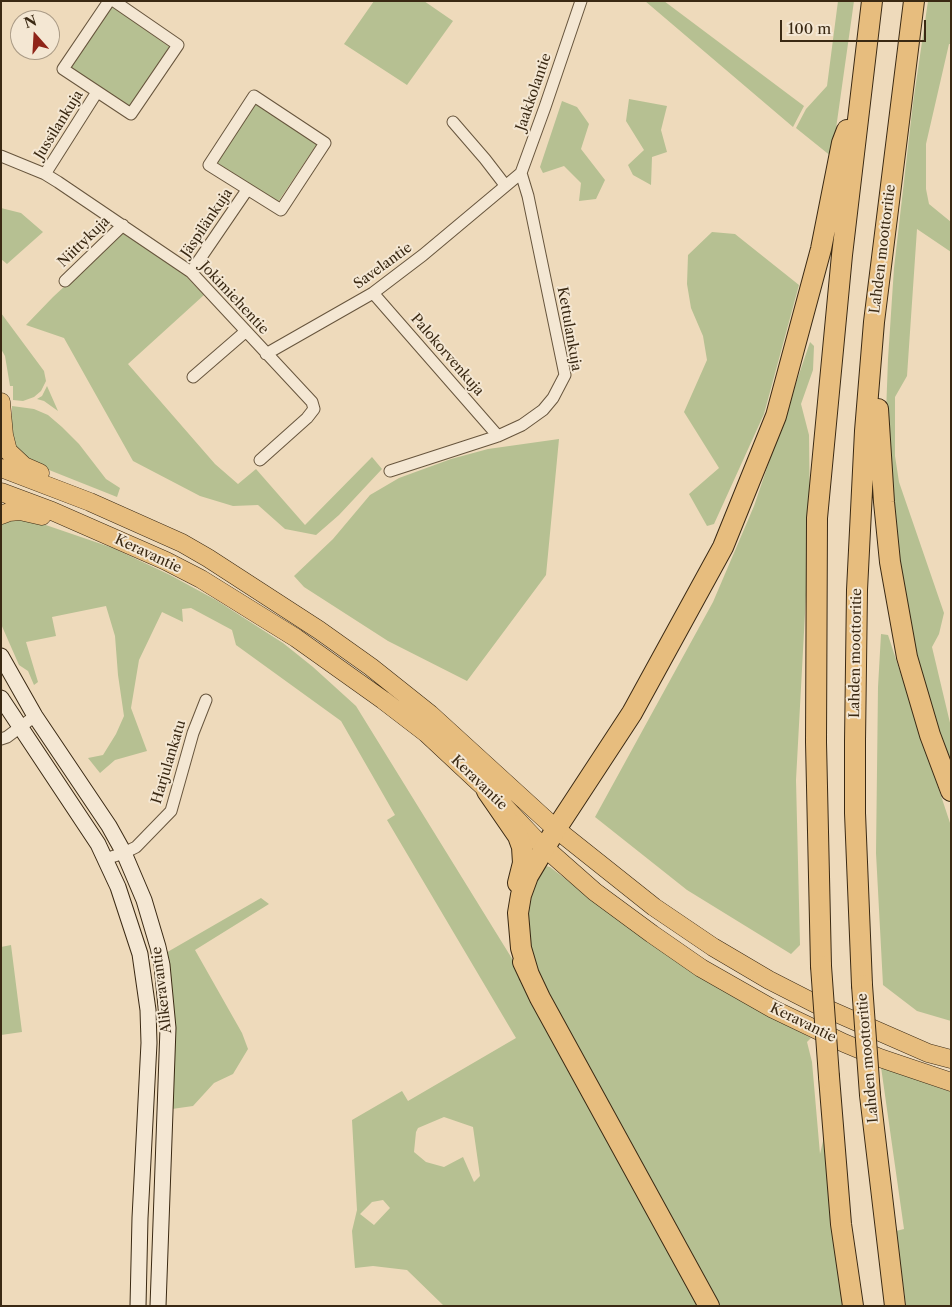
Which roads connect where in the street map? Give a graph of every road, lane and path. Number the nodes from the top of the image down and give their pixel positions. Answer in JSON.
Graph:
{"nodes":[{"id":1,"x":109,"y":1,"type":"edge"},
{"id":2,"x":114,"y":1,"type":"edge"},
{"id":3,"x":581,"y":1,"type":"edge"},
{"id":4,"x":872,"y":1,"type":"edge"},
{"id":5,"x":914,"y":1,"type":"edge"},
{"id":6,"x":97,"y":92,"type":"junction"},
{"id":7,"x":860,"y":101,"type":"junction"},
{"id":8,"x":453,"y":122,"type":"dead end"},
{"id":9,"x":1,"y":156,"type":"edge"},
{"id":10,"x":520,"y":173,"type":"junction"},
{"id":11,"x":45,"y":174,"type":"junction"},
{"id":12,"x":505,"y":185,"type":"junction"},
{"id":13,"x":247,"y":190,"type":"junction"},
{"id":14,"x":123,"y":225,"type":"junction"},
{"id":15,"x":191,"y":272,"type":"junction"},
{"id":16,"x":65,"y":281,"type":"dead end"},
{"id":17,"x":373,"y":294,"type":"junction"},
{"id":18,"x":874,"y":322,"type":"junction"},
{"id":19,"x":245,"y":332,"type":"junction"},
{"id":20,"x":266,"y":354,"type":"junction"},
{"id":21,"x":193,"y":377,"type":"dead end"},
{"id":22,"x":1,"y":402,"type":"edge"},
{"id":23,"x":498,"y":436,"type":"junction"},
{"id":24,"x":260,"y":460,"type":"dead end"},
{"id":25,"x":1,"y":468,"type":"edge"},
{"id":26,"x":390,"y":471,"type":"dead end"},
{"id":27,"x":1,"y":492,"type":"edge"},
{"id":28,"x":90,"y":502,"type":"junction"},
{"id":29,"x":1,"y":514,"type":"edge"},
{"id":30,"x":81,"y":524,"type":"junction"},
{"id":31,"x":1,"y":656,"type":"edge"},
{"id":32,"x":1,"y":698,"type":"edge"},
{"id":33,"x":206,"y":700,"type":"dead end"},
{"id":34,"x":35,"y":716,"type":"junction"},
{"id":35,"x":21,"y":728,"type":"junction"},
{"id":36,"x":1,"y":739,"type":"edge"},
{"id":37,"x":951,"y":790,"type":"edge"},
{"id":38,"x":487,"y":791,"type":"junction"},
{"id":39,"x":556,"y":829,"type":"junction"},
{"id":40,"x":545,"y":848,"type":"junction"},
{"id":41,"x":124,"y":853,"type":"junction"},
{"id":42,"x":105,"y":859,"type":"junction"},
{"id":43,"x":529,"y":974,"type":"junction"},
{"id":44,"x":951,"y":1059,"type":"edge"},
{"id":45,"x":951,"y":1082,"type":"edge"},
{"id":46,"x":138,"y":1306,"type":"edge"},
{"id":47,"x":158,"y":1306,"type":"edge"},
{"id":48,"x":709,"y":1306,"type":"edge"},
{"id":49,"x":853,"y":1306,"type":"edge"},
{"id":50,"x":894,"y":1306,"type":"edge"}],
"edges":[{"from":1,"to":6,"type":"street"},
{"from":2,"to":6,"type":"street"},
{"from":3,"to":10,"type":"street","name":"Jaakkolantie"},
{"from":4,"to":7,"type":"highway"},
{"from":5,"to":18,"type":"highway","name":"Lahden moottoritie"},
{"from":6,"to":11,"type":"street","name":"Jussilankuja"},
{"from":7,"to":39,"type":"highway"},
{"from":7,"to":49,"type":"highway","bridge":true},
{"from":8,"to":12,"type":"street"},
{"from":9,"to":11,"type":"street","name":"Jokimiehentie"},
{"from":10,"to":12,"type":"street"},
{"from":10,"to":23,"type":"street","name":"Kettulankuja"},
{"from":11,"to":14,"type":"street","name":"Jokimiehentie"},
{"from":12,"to":17,"type":"street","name":"Savelantie"},
{"from":13,"to":13,"type":"street"},
{"from":13,"to":15,"type":"street","name":"Jäspilänkuja"},
{"from":14,"to":15,"type":"street","name":"Jokimiehentie"},
{"from":14,"to":16,"type":"street","name":"Niittykuja"},
{"from":15,"to":19,"type":"street","name":"Jokimiehentie"},
{"from":17,"to":20,"type":"street","name":"Savelantie"},
{"from":17,"to":23,"type":"street","name":"Palokorvenkuja"},
{"from":18,"to":37,"type":"highway"},
{"from":18,"to":50,"type":"highway","name":"Lahden moottoritie","bridge":true},
{"from":19,"to":20,"type":"street","name":"Jokimiehentie"},
{"from":19,"to":21,"type":"street"},
{"from":20,"to":24,"type":"street","name":"Jokimiehentie"},
{"from":22,"to":28,"type":"main road"},
{"from":23,"to":26,"type":"street","name":"Kettulankuja"},
{"from":25,"to":28,"type":"main road","name":"Keravantie"},
{"from":27,"to":30,"type":"main road","name":"Keravantie"},
{"from":28,"to":39,"type":"main road","name":"Keravantie"},
{"from":29,"to":30,"type":"main road"},
{"from":30,"to":38,"type":"main road","name":"Keravantie"},
{"from":31,"to":34,"type":"street","name":"Alikeravantie"},
{"from":32,"to":35,"type":"street","name":"Alikeravantie"},
{"from":33,"to":41,"type":"street","name":"Harjulankatu"},
{"from":34,"to":35,"type":"street"},
{"from":34,"to":41,"type":"street","name":"Alikeravantie"},
{"from":35,"to":36,"type":"street"},
{"from":35,"to":42,"type":"street","name":"Alikeravantie"},
{"from":38,"to":40,"type":"main road","name":"Keravantie"},
{"from":38,"to":43,"type":"highway"},
{"from":39,"to":40,"type":"highway"},
{"from":39,"to":44,"type":"main road","name":"Keravantie"},
{"from":40,"to":43,"type":"highway"},
{"from":40,"to":45,"type":"main road","name":"Keravantie"},
{"from":41,"to":42,"type":"street","name":"Harjulankatu"},
{"from":41,"to":47,"type":"street","name":"Alikeravantie"},
{"from":42,"to":46,"type":"street","name":"Alikeravantie"},
{"from":43,"to":48,"type":"highway"}]}
